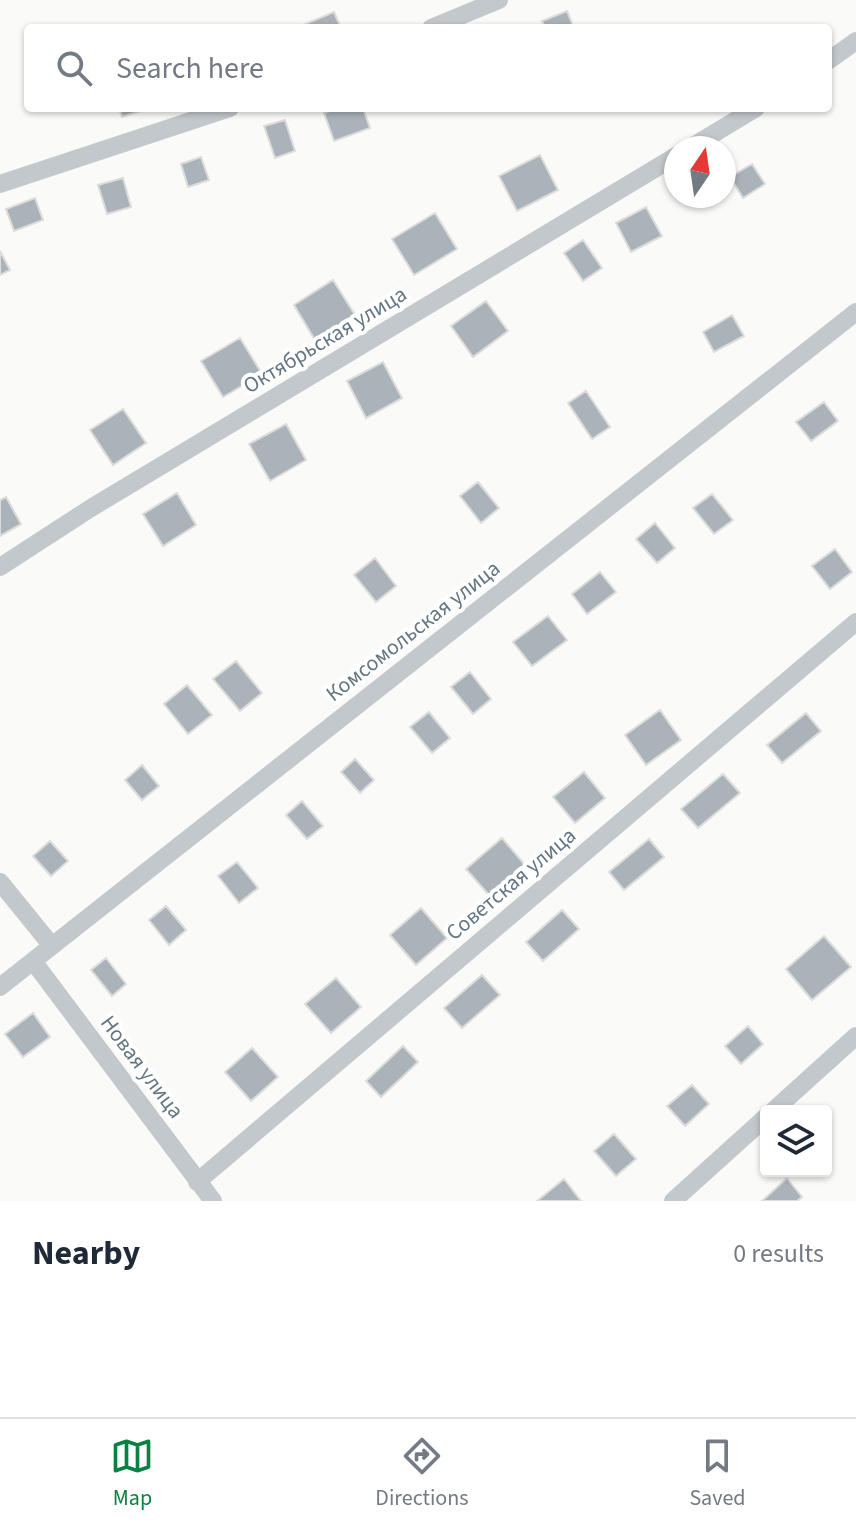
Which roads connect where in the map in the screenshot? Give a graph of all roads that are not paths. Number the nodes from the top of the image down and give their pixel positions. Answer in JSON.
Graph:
{"nodes":[{"id":1,"x":499,"y":0,"type":"edge"},
{"id":2,"x":441,"y":24,"type":"edge"},
{"id":3,"x":856,"y":41,"type":"edge"},
{"id":4,"x":832,"y":58,"type":"edge"},
{"id":5,"x":218,"y":112,"type":"edge"},
{"id":6,"x":749,"y":112,"type":"edge"},
{"id":7,"x":710,"y":136,"type":"edge"},
{"id":8,"x":664,"y":163,"type":"edge"},
{"id":9,"x":0,"y":184,"type":"edge"},
{"id":10,"x":856,"y":312,"type":"edge"},
{"id":11,"x":0,"y":567,"type":"edge"},
{"id":12,"x":856,"y":622,"type":"edge"},
{"id":13,"x":0,"y":882,"type":"edge"},
{"id":14,"x":52,"y":946,"type":"junction"},
{"id":15,"x":33,"y":961,"type":"junction"},
{"id":16,"x":0,"y":987,"type":"edge"},
{"id":17,"x":856,"y":1036,"type":"edge"},
{"id":18,"x":780,"y":1105,"type":"edge"},
{"id":19,"x":760,"y":1122,"type":"edge"},
{"id":20,"x":197,"y":1182,"type":"junction"},
{"id":21,"x":213,"y":1201,"type":"edge"},
{"id":22,"x":673,"y":1201,"type":"edge"}],
"edges":[{"from":1,"to":2,"type":"street"},
{"from":3,"to":4,"type":"street"},
{"from":5,"to":9,"type":"street"},
{"from":6,"to":7,"type":"street"},
{"from":8,"to":11,"type":"street","name":"Октябрьская улица"},
{"from":10,"to":14,"type":"street","name":"Комсомольская улица"},
{"from":12,"to":20,"type":"street","name":"Советская улица"},
{"from":13,"to":14,"type":"street"},
{"from":14,"to":15,"type":"street","name":"Комсомольская улица"},
{"from":15,"to":16,"type":"street","name":"Комсомольская улица"},
{"from":15,"to":20,"type":"street","name":"Новая улица"},
{"from":17,"to":18,"type":"street"},
{"from":19,"to":22,"type":"street"},
{"from":20,"to":21,"type":"street","name":"Новая улица"}]}
